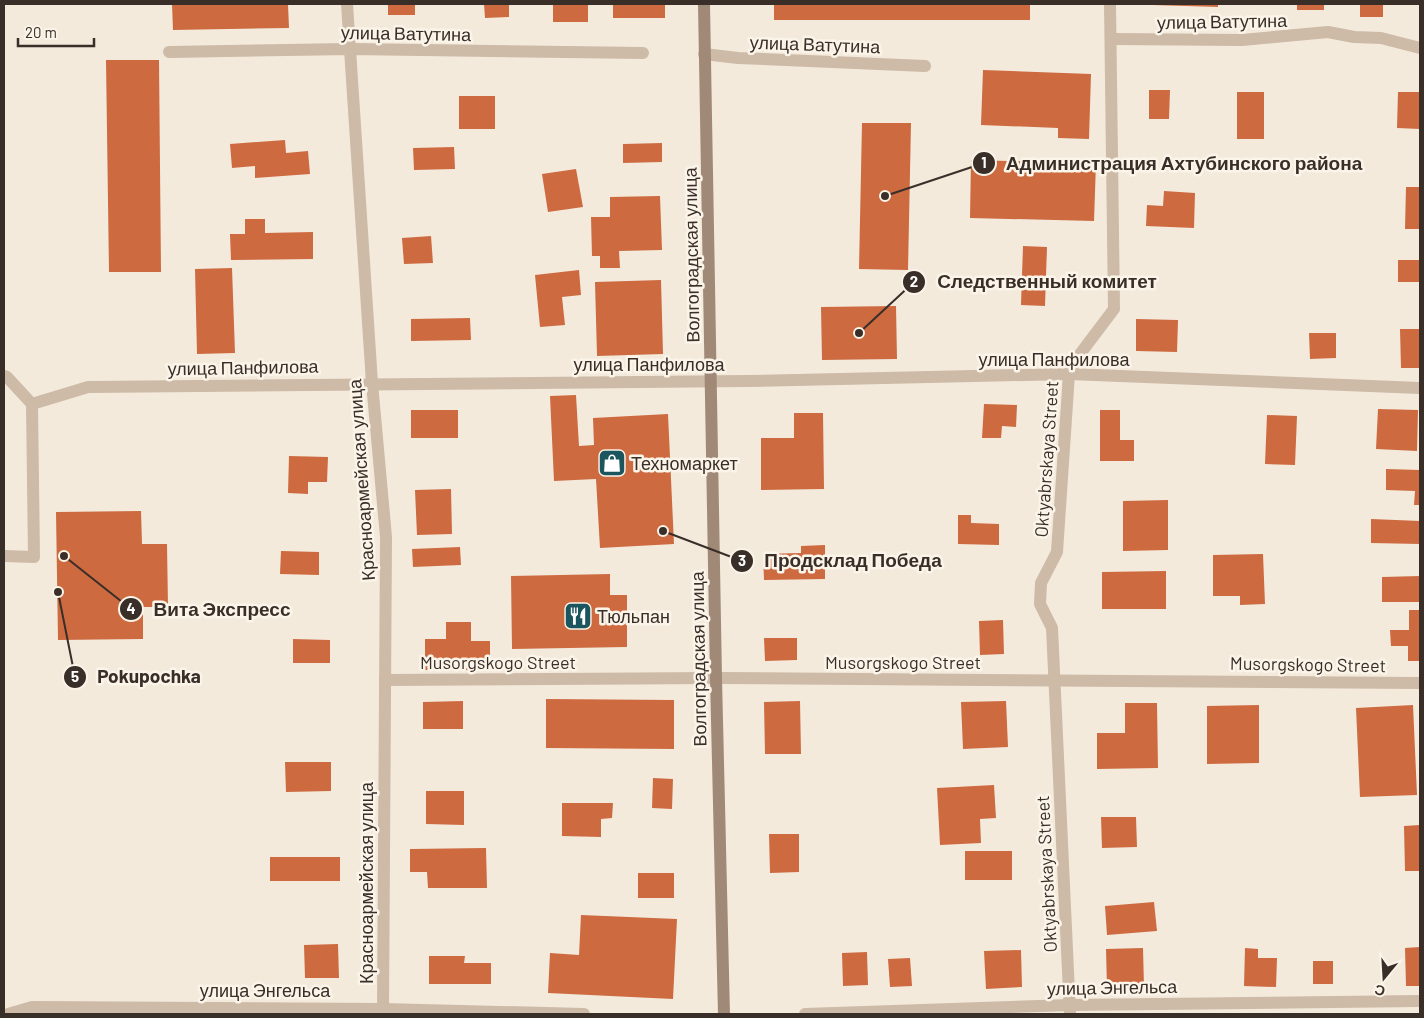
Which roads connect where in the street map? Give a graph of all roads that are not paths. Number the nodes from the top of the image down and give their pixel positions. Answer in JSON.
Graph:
{"nodes":[{"id":1,"x":348,"y":4,"type":"edge"},
{"id":2,"x":704,"y":4,"type":"edge"},
{"id":3,"x":1110,"y":4,"type":"edge"},
{"id":4,"x":1112,"y":39,"type":"junction"},
{"id":5,"x":1420,"y":48,"type":"edge"},
{"id":6,"x":350,"y":49,"type":"junction"},
{"id":7,"x":169,"y":52,"type":"dead end"},
{"id":8,"x":643,"y":53,"type":"dead end"},
{"id":9,"x":704,"y":54,"type":"junction"},
{"id":10,"x":925,"y":66,"type":"dead end"},
{"id":11,"x":1069,"y":374,"type":"junction"},
{"id":12,"x":4,"y":376,"type":"edge"},
{"id":13,"x":712,"y":382,"type":"junction"},
{"id":14,"x":372,"y":383,"type":"junction"},
{"id":15,"x":1420,"y":388,"type":"edge"},
{"id":16,"x":32,"y":404,"type":"junction"},
{"id":17,"x":4,"y":556,"type":"edge"},
{"id":18,"x":716,"y":678,"type":"junction"},
{"id":19,"x":1054,"y":679,"type":"junction"},
{"id":20,"x":385,"y":680,"type":"junction"},
{"id":21,"x":1420,"y":683,"type":"edge"},
{"id":22,"x":1420,"y":1001,"type":"edge"},
{"id":23,"x":32,"y":1010,"type":"edge"},
{"id":24,"x":1070,"y":1010,"type":"edge"},
{"id":25,"x":383,"y":1011,"type":"edge"},
{"id":26,"x":8,"y":1014,"type":"edge"},
{"id":27,"x":584,"y":1014,"type":"edge"},
{"id":28,"x":724,"y":1014,"type":"edge"},
{"id":29,"x":805,"y":1014,"type":"edge"}],
"edges":[{"from":1,"to":6,"type":"street","name":"Красноармейская улица"},
{"from":2,"to":9,"type":"street","name":"Волгоградская улица"},
{"from":3,"to":4,"type":"street","name":"Oktyabrskaya Street"},
{"from":4,"to":5,"type":"street","name":"улица Ватутина"},
{"from":4,"to":11,"type":"street","name":"Oktyabrskaya Street"},
{"from":6,"to":7,"type":"street","name":"улица Ватутина"},
{"from":6,"to":8,"type":"street","name":"улица Ватутина"},
{"from":6,"to":14,"type":"street","name":"Красноармейская улица"},
{"from":9,"to":10,"type":"street","name":"улица Ватутина"},
{"from":9,"to":13,"type":"street","name":"Волгоградская улица"},
{"from":11,"to":13,"type":"street","name":"улица Панфилова"},
{"from":11,"to":15,"type":"street","name":"улица Панфилова"},
{"from":11,"to":19,"type":"street","name":"Oktyabrskaya Street"},
{"from":12,"to":16,"type":"street"},
{"from":13,"to":14,"type":"street","name":"улица Панфилова"},
{"from":13,"to":18,"type":"street","name":"Волгоградская улица"},
{"from":14,"to":16,"type":"street","name":"улица Панфилова"},
{"from":14,"to":20,"type":"street","name":"Красноармейская улица"},
{"from":16,"to":17,"type":"street"},
{"from":18,"to":19,"type":"street","name":"Musorgskogo Street"},
{"from":18,"to":20,"type":"street","name":"Musorgskogo Street"},
{"from":18,"to":28,"type":"street","name":"Волгоградская улица"},
{"from":19,"to":21,"type":"street","name":"Musorgskogo Street"},
{"from":19,"to":24,"type":"street","name":"Oktyabrskaya Street"},
{"from":20,"to":25,"type":"street","name":"Красноармейская улица"},
{"from":22,"to":24,"type":"street","name":"улица Энгельса"},
{"from":23,"to":25,"type":"street","name":"улица Энгельса"},
{"from":23,"to":26,"type":"street","name":"улица Энгельса"},
{"from":24,"to":29,"type":"street","name":"улица Энгельса"},
{"from":25,"to":27,"type":"street","name":"улица Энгельса"}]}
